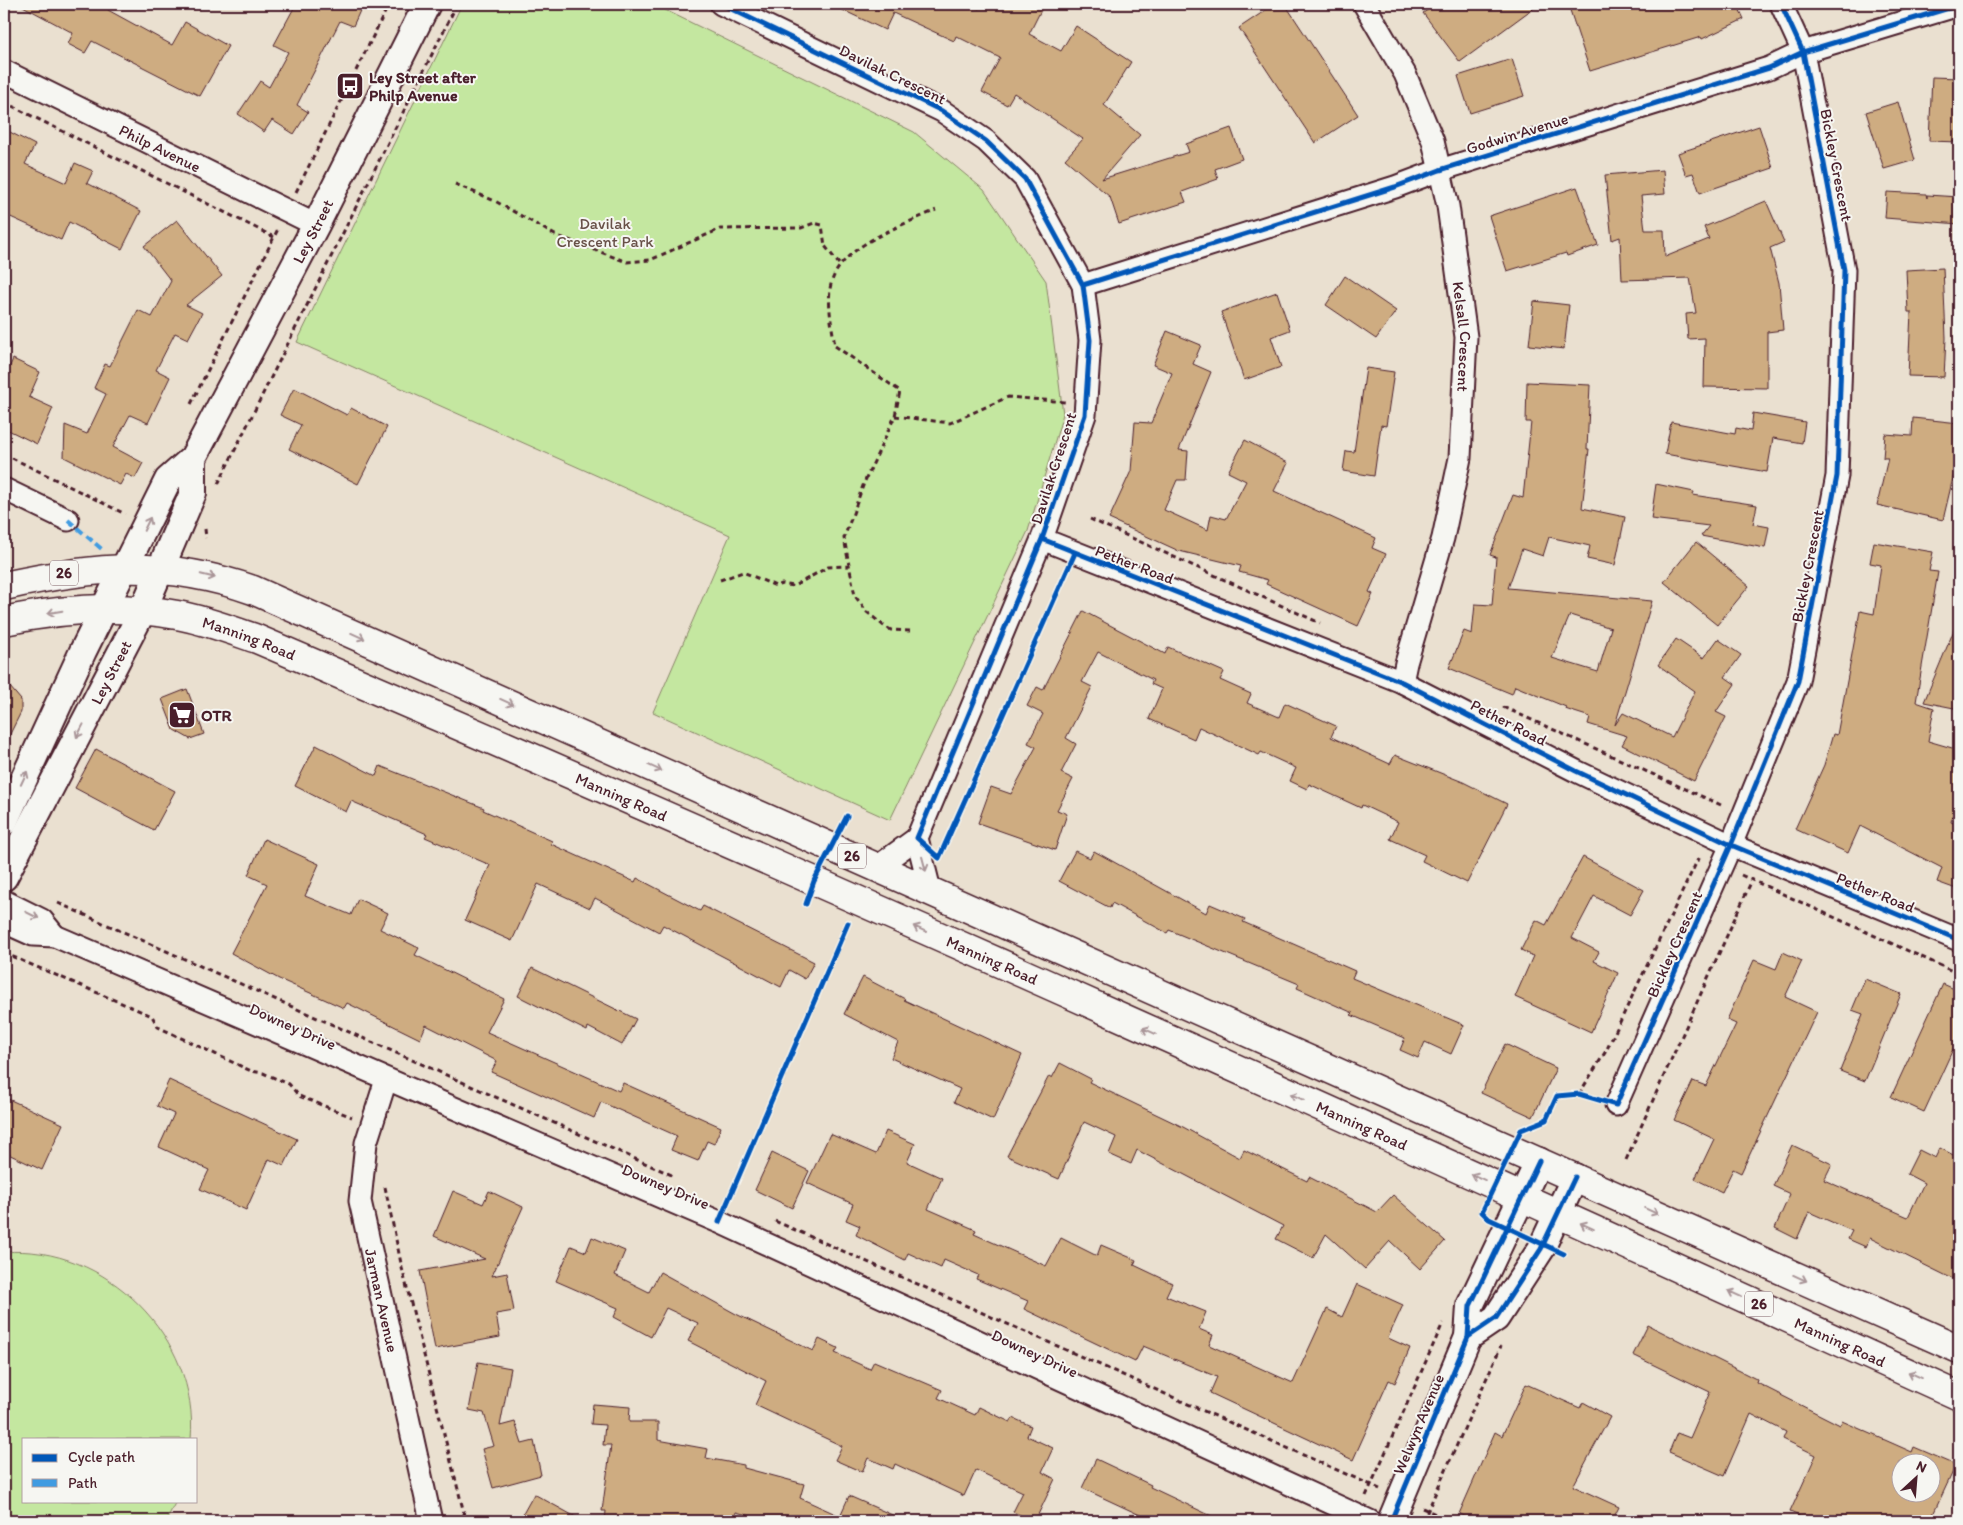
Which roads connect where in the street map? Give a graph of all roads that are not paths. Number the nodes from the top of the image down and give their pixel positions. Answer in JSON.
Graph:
{"nodes":[{"id":1,"x":427,"y":4,"type":"edge"},
{"id":2,"x":721,"y":4,"type":"edge"},
{"id":3,"x":1364,"y":4,"type":"edge"},
{"id":4,"x":1781,"y":4,"type":"edge"},
{"id":5,"x":1959,"y":5,"type":"edge"},
{"id":6,"x":1803,"y":52,"type":"junction"},
{"id":7,"x":4,"y":71,"type":"edge"},
{"id":8,"x":1440,"y":170,"type":"junction"},
{"id":9,"x":316,"y":225,"type":"junction"},
{"id":10,"x":1083,"y":285,"type":"junction"},
{"id":11,"x":193,"y":458,"type":"junction"},
{"id":12,"x":4,"y":489,"type":"edge"},
{"id":13,"x":68,"y":520,"type":"dead end"},
{"id":14,"x":1042,"y":540,"type":"junction"},
{"id":15,"x":126,"y":568,"type":"junction"},
{"id":16,"x":159,"y":570,"type":"junction"},
{"id":17,"x":4,"y":586,"type":"edge"},
{"id":18,"x":104,"y":608,"type":"junction"},
{"id":19,"x":143,"y":610,"type":"junction"},
{"id":20,"x":4,"y":621,"type":"edge"},
{"id":21,"x":1402,"y":682,"type":"junction"},
{"id":22,"x":4,"y":822,"type":"edge"},
{"id":23,"x":917,"y":838,"type":"junction"},
{"id":24,"x":1731,"y":845,"type":"junction"},
{"id":25,"x":877,"y":867,"type":"junction"},
{"id":26,"x":4,"y":877,"type":"edge"},
{"id":27,"x":930,"y":890,"type":"junction"},
{"id":28,"x":4,"y":901,"type":"edge"},
{"id":29,"x":4,"y":922,"type":"edge"},
{"id":30,"x":55,"y":936,"type":"junction"},
{"id":31,"x":1959,"y":940,"type":"edge"},
{"id":32,"x":386,"y":1080,"type":"junction"},
{"id":33,"x":1616,"y":1105,"type":"road end"},
{"id":34,"x":1539,"y":1161,"type":"junction"},
{"id":35,"x":1575,"y":1177,"type":"junction"},
{"id":36,"x":1522,"y":1197,"type":"junction"},
{"id":37,"x":1558,"y":1213,"type":"junction"},
{"id":38,"x":1468,"y":1337,"type":"junction"},
{"id":39,"x":1959,"y":1349,"type":"edge"},
{"id":40,"x":1959,"y":1396,"type":"edge"},
{"id":41,"x":1363,"y":1518,"type":"edge"},
{"id":42,"x":431,"y":1521,"type":"edge"},
{"id":43,"x":1390,"y":1521,"type":"edge"}],
"edges":[{"from":1,"to":9,"type":"street","name":"Ley Street"},
{"from":2,"to":10,"type":"street","name":"Davilak Crescent"},
{"from":3,"to":8,"type":"street","name":"Kelsall Crescent"},
{"from":4,"to":6,"type":"street","name":"Bickley Crescent"},
{"from":5,"to":6,"type":"street","name":"Godwin Avenue"},
{"from":6,"to":8,"type":"street","name":"Godwin Avenue"},
{"from":6,"to":24,"type":"street","name":"Bickley Crescent"},
{"from":7,"to":9,"type":"street","name":"Philp Avenue"},
{"from":8,"to":10,"type":"street","name":"Godwin Avenue"},
{"from":8,"to":21,"type":"street","name":"Kelsall Crescent"},
{"from":9,"to":11,"type":"street","name":"Ley Street"},
{"from":10,"to":14,"type":"street","name":"Davilak Crescent"},
{"from":15,"to":11,"type":"street","name":"Ley Street","one_way":true},
{"from":11,"to":16,"type":"street","name":"Ley Street"},
{"from":12,"to":13,"type":"street"},
{"from":14,"to":21,"type":"street","name":"Pether Road"},
{"from":14,"to":23,"type":"street","name":"Davilak Crescent"},
{"from":15,"to":16,"type":"main road","number":"26"},
{"from":15,"to":17,"type":"main road","number":"26"},
{"from":15,"to":18,"type":"street","name":"Ley Street"},
{"from":16,"to":19,"type":"street","name":"Ley Street"},
{"from":16,"to":25,"type":"main road","number":"26","one_way":true},
{"from":18,"to":19,"type":"main road","name":"Manning Road","number":"26"},
{"from":18,"to":20,"type":"main road","name":"Manning Road","number":"26","one_way":true},
{"from":22,"to":18,"type":"street","name":"Ley Street","one_way":true},
{"from":19,"to":26,"type":"street","name":"Ley Street","one_way":true},
{"from":36,"to":19,"type":"main road","name":"Manning Road","number":"26","one_way":true},
{"from":21,"to":24,"type":"street","name":"Pether Road"},
{"from":23,"to":25,"type":"street"},
{"from":23,"to":27,"type":"street","one_way":true},
{"from":24,"to":31,"type":"street","name":"Pether Road"},
{"from":24,"to":33,"type":"street","name":"Bickley Crescent"},
{"from":25,"to":27,"type":"main road","number":"26"},
{"from":27,"to":34,"type":"main road","number":"26"},
{"from":28,"to":30,"type":"street","name":"Downey Drive","one_way":true},
{"from":29,"to":30,"type":"street","name":"Downey Drive"},
{"from":30,"to":32,"type":"street","name":"Downey Drive"},
{"from":32,"to":41,"type":"street","name":"Downey Drive"},
{"from":32,"to":42,"type":"street","name":"Jarman Avenue"},
{"from":34,"to":35,"type":"main road","number":"26"},
{"from":34,"to":36,"type":"street","name":"Welwyn Avenue"},
{"from":35,"to":37,"type":"street"},
{"from":35,"to":39,"type":"main road","number":"26","one_way":true},
{"from":36,"to":37,"type":"main road","name":"Manning Road","number":"26"},
{"from":36,"to":38,"type":"street","name":"Welwyn Avenue"},
{"from":37,"to":38,"type":"street"},
{"from":40,"to":37,"type":"main road","name":"Manning Road","number":"26","one_way":true},
{"from":38,"to":43,"type":"street","name":"Welwyn Avenue"}]}
